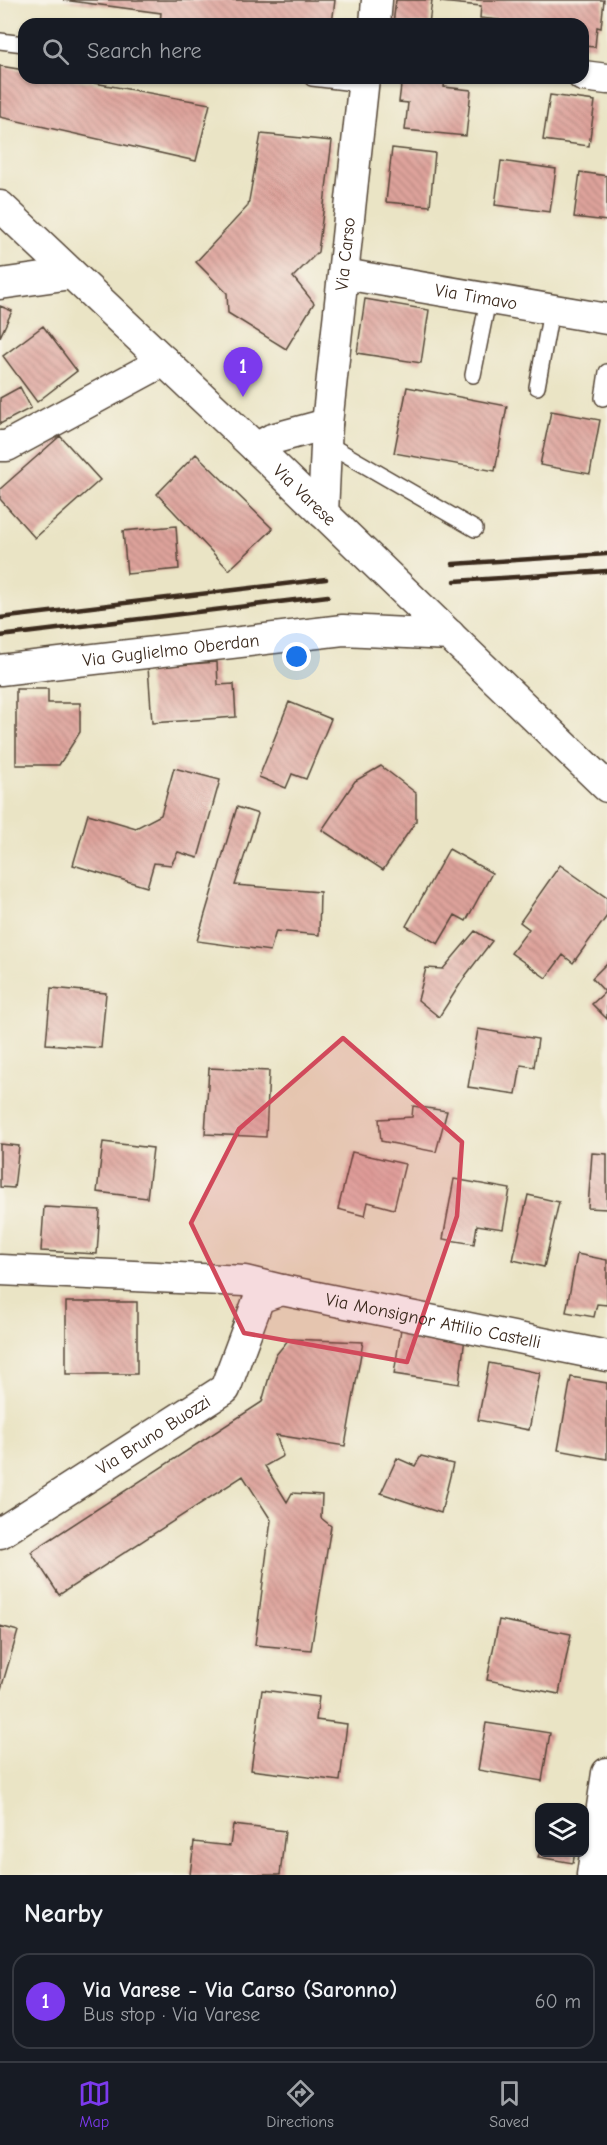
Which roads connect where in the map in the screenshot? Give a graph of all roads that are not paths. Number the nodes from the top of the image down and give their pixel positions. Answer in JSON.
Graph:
{"nodes":[{"id":1,"x":377,"y":0,"type":"edge"},
{"id":2,"x":376,"y":18,"type":"edge"},
{"id":3,"x":0,"y":41,"type":"edge"},
{"id":4,"x":18,"y":43,"type":"edge"},
{"id":5,"x":589,"y":77,"type":"edge"},
{"id":6,"x":607,"y":79,"type":"edge"},
{"id":7,"x":364,"y":84,"type":"edge"},
{"id":8,"x":0,"y":206,"type":"edge"},
{"id":9,"x":71,"y":274,"type":"junction"},
{"id":10,"x":344,"y":274,"type":"junction"},
{"id":11,"x":0,"y":284,"type":"edge"},
{"id":12,"x":488,"y":300,"type":"junction"},
{"id":13,"x":551,"y":311,"type":"junction"},
{"id":14,"x":607,"y":320,"type":"edge"},
{"id":15,"x":164,"y":361,"type":"junction"},
{"id":16,"x":607,"y":372,"type":"edge"},
{"id":17,"x":472,"y":375,"type":"dead end"},
{"id":18,"x":537,"y":387,"type":"dead end"},
{"id":19,"x":603,"y":398,"type":"dead end"},
{"id":20,"x":327,"y":434,"type":"junction"},
{"id":21,"x":0,"y":446,"type":"edge"},
{"id":22,"x":256,"y":448,"type":"junction"},
{"id":23,"x":324,"y":513,"type":"junction"},
{"id":24,"x":475,"y":529,"type":"dead end"},
{"id":25,"x":450,"y":635,"type":"junction"},
{"id":26,"x":0,"y":670,"type":"edge"},
{"id":27,"x":607,"y":787,"type":"edge"},
{"id":28,"x":0,"y":1270,"type":"edge"},
{"id":29,"x":271,"y":1294,"type":"junction"},
{"id":30,"x":607,"y":1356,"type":"edge"},
{"id":31,"x":0,"y":1533,"type":"edge"},
{"id":32,"x":607,"y":1773,"type":"edge"},
{"id":33,"x":592,"y":1875,"type":"edge"}],
"edges":[{"from":1,"to":2,"type":"street"},
{"from":3,"to":4,"type":"lane"},
{"from":5,"to":6,"type":"street"},
{"from":7,"to":10,"type":"street","name":"Via Carso"},
{"from":8,"to":9,"type":"street","name":"Via Varese"},
{"from":9,"to":11,"type":"street"},
{"from":9,"to":15,"type":"street","name":"Via Varese"},
{"from":10,"to":12,"type":"street","name":"Via Timavo"},
{"from":10,"to":20,"type":"street","name":"Via Carso"},
{"from":12,"to":13,"type":"street","name":"Via Timavo"},
{"from":12,"to":17,"type":"lane"},
{"from":13,"to":14,"type":"street","name":"Via Timavo"},
{"from":13,"to":18,"type":"lane"},
{"from":15,"to":21,"type":"street"},
{"from":15,"to":22,"type":"street","name":"Via Varese"},
{"from":16,"to":19,"type":"lane"},
{"from":20,"to":22,"type":"street"},
{"from":20,"to":23,"type":"street","name":"Via Carso"},
{"from":20,"to":24,"type":"lane"},
{"from":22,"to":23,"type":"street","name":"Via Varese"},
{"from":23,"to":25,"type":"street","name":"Via Varese"},
{"from":25,"to":26,"type":"street","name":"Via Guglielmo Oberdan"},
{"from":25,"to":27,"type":"street","name":"Via Varese"},
{"from":28,"to":29,"type":"street","name":"Via Monsignor Attilio Castelli"},
{"from":29,"to":30,"type":"street","name":"Via Monsignor Attilio Castelli"},
{"from":29,"to":31,"type":"street","name":"Via Bruno Buozzi"},
{"from":32,"to":33,"type":"street"}]}
